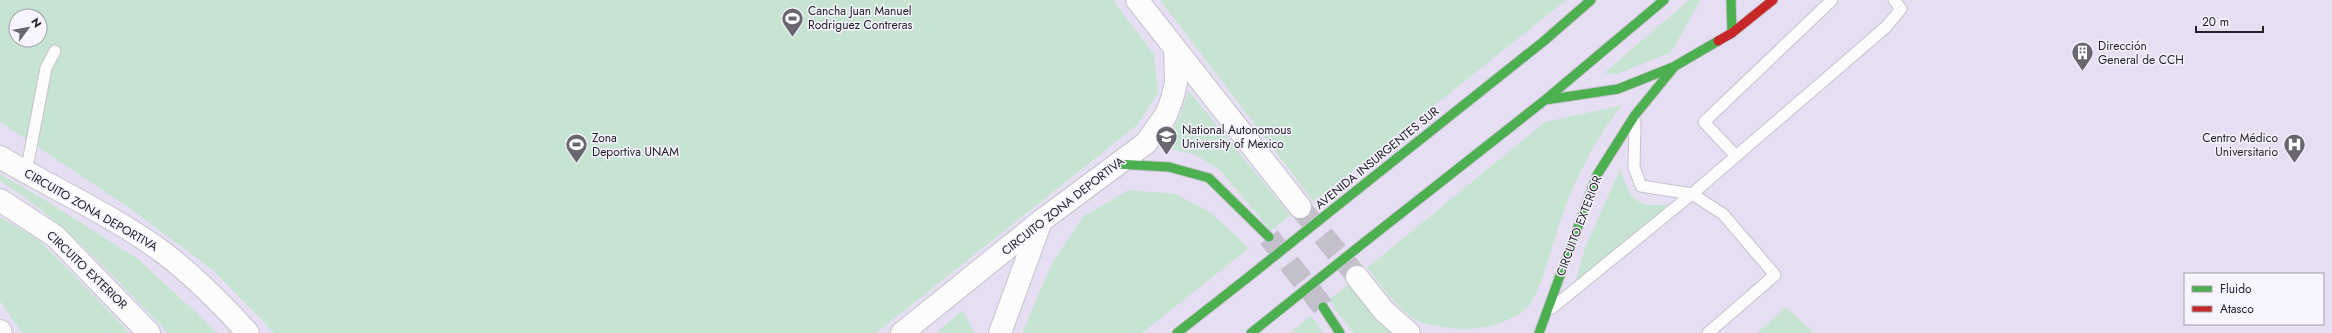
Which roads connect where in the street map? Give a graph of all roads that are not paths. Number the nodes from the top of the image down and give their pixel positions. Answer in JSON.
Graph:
{"nodes":[{"id":1,"x":1138,"y":0,"type":"edge"},
{"id":2,"x":1591,"y":0,"type":"edge"},
{"id":3,"x":1664,"y":0,"type":"edge"},
{"id":4,"x":1731,"y":0,"type":"edge"},
{"id":5,"x":1773,"y":0,"type":"edge"},
{"id":6,"x":1832,"y":0,"type":"edge"},
{"id":7,"x":1894,"y":0,"type":"edge"},
{"id":8,"x":1732,"y":33,"type":"junction"},
{"id":9,"x":1175,"y":50,"type":"junction"},
{"id":10,"x":55,"y":51,"type":"dead end"},
{"id":11,"x":1675,"y":66,"type":"junction"},
{"id":12,"x":1545,"y":100,"type":"junction"},
{"id":13,"x":1635,"y":115,"type":"junction"},
{"id":14,"x":1736,"y":156,"type":"junction"},
{"id":15,"x":0,"y":158,"type":"edge"},
{"id":16,"x":1117,"y":164,"type":"junction"},
{"id":17,"x":26,"y":173,"type":"junction"},
{"id":18,"x":1692,"y":194,"type":"junction"},
{"id":19,"x":0,"y":200,"type":"edge"},
{"id":20,"x":1300,"y":207,"type":"tunnel mouth"},
{"id":21,"x":1041,"y":221,"type":"junction"},
{"id":22,"x":1268,"y":237,"type":"tunnel mouth"},
{"id":23,"x":1357,"y":277,"type":"tunnel mouth"},
{"id":24,"x":1323,"y":307,"type":"tunnel mouth"},
{"id":25,"x":1544,"y":315,"type":"junction"},
{"id":26,"x":149,"y":333,"type":"edge"},
{"id":27,"x":248,"y":333,"type":"edge"},
{"id":28,"x":902,"y":333,"type":"edge"},
{"id":29,"x":1000,"y":333,"type":"edge"},
{"id":30,"x":1177,"y":333,"type":"edge"},
{"id":31,"x":1251,"y":333,"type":"edge"},
{"id":32,"x":1340,"y":333,"type":"edge"},
{"id":33,"x":1409,"y":333,"type":"edge"},
{"id":34,"x":1539,"y":333,"type":"edge"},
{"id":35,"x":1708,"y":333,"type":"edge"}],
"edges":[{"from":1,"to":9,"type":"street"},
{"from":2,"to":30,"type":"main road","name":"AVENIDA INSURGENTES SUR","bridge":true},
{"from":3,"to":12,"type":"main road"},
{"from":4,"to":8,"type":"main road"},
{"from":5,"to":8,"type":"main road","name":"CIRCUITO EXTERIOR"},
{"from":6,"to":14,"type":"lane"},
{"from":7,"to":14,"type":"lane"},
{"from":8,"to":11,"type":"main road","name":"CIRCUITO EXTERIOR"},
{"from":9,"to":16,"type":"street","name":"CIRCUITO ZONA DEPORTIVA"},
{"from":9,"to":20,"type":"street"},
{"from":10,"to":17,"type":"lane"},
{"from":11,"to":12,"type":"main road"},
{"from":11,"to":13,"type":"main road","name":"CIRCUITO EXTERIOR"},
{"from":12,"to":31,"type":"main road","bridge":true},
{"from":13,"to":18,"type":"lane"},
{"from":13,"to":25,"type":"main road","name":"CIRCUITO EXTERIOR"},
{"from":14,"to":18,"type":"lane"},
{"from":15,"to":17,"type":"street","name":"CIRCUITO ZONA DEPORTIVA"},
{"from":16,"to":21,"type":"street","name":"CIRCUITO ZONA DEPORTIVA"},
{"from":16,"to":22,"type":"main road"},
{"from":17,"to":27,"type":"street","name":"CIRCUITO ZONA DEPORTIVA"},
{"from":18,"to":25,"type":"lane"},
{"from":18,"to":35,"type":"lane"},
{"from":19,"to":26,"type":"street","name":"CIRCUITO EXTERIOR"},
{"from":21,"to":28,"type":"street","name":"CIRCUITO ZONA DEPORTIVA"},
{"from":21,"to":29,"type":"street"},
{"from":23,"to":33,"type":"street"},
{"from":24,"to":32,"type":"main road"},
{"from":25,"to":34,"type":"main road","name":"CIRCUITO EXTERIOR"}]}
